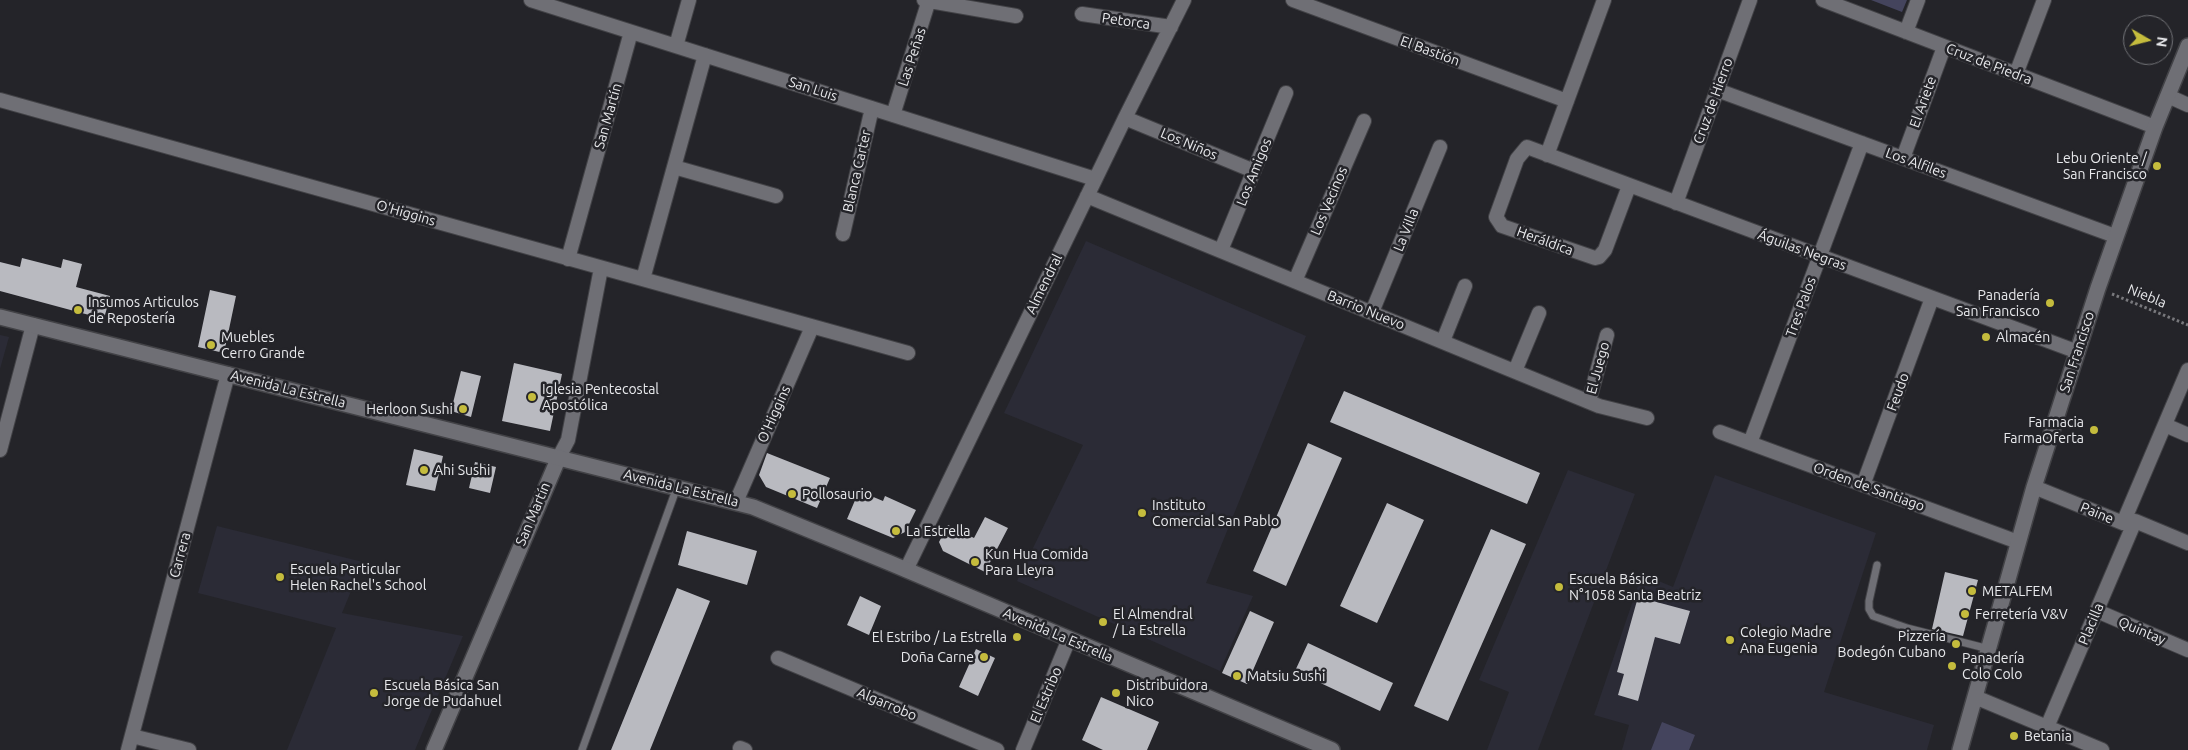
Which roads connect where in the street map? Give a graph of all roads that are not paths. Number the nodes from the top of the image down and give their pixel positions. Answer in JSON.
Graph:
{"nodes":[{"id":1,"x":531,"y":0,"type":"edge"},
{"id":2,"x":689,"y":0,"type":"edge"},
{"id":3,"x":927,"y":0,"type":"edge"},
{"id":4,"x":1184,"y":0,"type":"edge"},
{"id":5,"x":1293,"y":0,"type":"edge"},
{"id":6,"x":1604,"y":0,"type":"edge"},
{"id":7,"x":1750,"y":0,"type":"edge"},
{"id":8,"x":1822,"y":0,"type":"edge"},
{"id":9,"x":1918,"y":0,"type":"edge"},
{"id":10,"x":2044,"y":0,"type":"edge"},
{"id":11,"x":559,"y":4,"type":"edge"},
{"id":12,"x":1082,"y":14,"type":"dead end"},
{"id":13,"x":1016,"y":16,"type":"dead end"},
{"id":14,"x":1171,"y":27,"type":"junction"},
{"id":15,"x":631,"y":32,"type":"junction"},
{"id":16,"x":1906,"y":32,"type":"junction"},
{"id":17,"x":676,"y":46,"type":"junction"},
{"id":18,"x":2188,"y":46,"type":"edge"},
{"id":19,"x":1944,"y":47,"type":"junction"},
{"id":20,"x":705,"y":55,"type":"junction"},
{"id":21,"x":2016,"y":74,"type":"junction"},
{"id":22,"x":1717,"y":90,"type":"junction"},
{"id":23,"x":1286,"y":93,"type":"dead end"},
{"id":24,"x":2168,"y":96,"type":"junction"},
{"id":25,"x":0,"y":100,"type":"edge"},
{"id":26,"x":1567,"y":101,"type":"junction"},
{"id":27,"x":2188,"y":105,"type":"edge"},
{"id":28,"x":872,"y":108,"type":"junction"},
{"id":29,"x":893,"y":115,"type":"junction"},
{"id":30,"x":1125,"y":118,"type":"junction"},
{"id":31,"x":1364,"y":121,"type":"dead end"},
{"id":32,"x":2155,"y":127,"type":"junction"},
{"id":33,"x":1862,"y":143,"type":"junction"},
{"id":34,"x":1440,"y":147,"type":"dead end"},
{"id":35,"x":1526,"y":147,"type":"joint"},
{"id":36,"x":1547,"y":155,"type":"junction"},
{"id":37,"x":1903,"y":158,"type":"junction"},
{"id":38,"x":674,"y":167,"type":"junction"},
{"id":39,"x":1254,"y":171,"type":"junction"},
{"id":40,"x":1095,"y":179,"type":"junction"},
{"id":41,"x":1630,"y":186,"type":"junction"},
{"id":42,"x":776,"y":196,"type":"dead end"},
{"id":43,"x":1087,"y":196,"type":"junction"},
{"id":44,"x":1676,"y":203,"type":"junction"},
{"id":45,"x":843,"y":234,"type":"dead end"},
{"id":46,"x":2115,"y":236,"type":"junction"},
{"id":47,"x":1221,"y":250,"type":"junction"},
{"id":48,"x":1819,"y":257,"type":"junction"},
{"id":49,"x":568,"y":259,"type":"junction"},
{"id":50,"x":601,"y":268,"type":"junction"},
{"id":51,"x":643,"y":280,"type":"junction"},
{"id":52,"x":1295,"y":281,"type":"junction"},
{"id":53,"x":1465,"y":286,"type":"dead end"},
{"id":54,"x":1932,"y":298,"type":"junction"},
{"id":55,"x":1372,"y":312,"type":"junction"},
{"id":56,"x":1539,"y":313,"type":"dead end"},
{"id":57,"x":0,"y":317,"type":"edge"},
{"id":58,"x":33,"y":325,"type":"junction"},
{"id":59,"x":812,"y":327,"type":"junction"},
{"id":60,"x":1607,"y":335,"type":"dead end"},
{"id":61,"x":1443,"y":341,"type":"junction"},
{"id":62,"x":2078,"y":352,"type":"junction"},
{"id":63,"x":908,"y":353,"type":"dead end"},
{"id":64,"x":2188,"y":370,"type":"edge"},
{"id":65,"x":1515,"y":371,"type":"junction"},
{"id":66,"x":228,"y":374,"type":"junction"},
{"id":67,"x":1589,"y":401,"type":"junction"},
{"id":68,"x":1647,"y":418,"type":"dead end"},
{"id":69,"x":2165,"y":425,"type":"junction"},
{"id":70,"x":1720,"y":432,"type":"dead end"},
{"id":71,"x":2188,"y":435,"type":"edge"},
{"id":72,"x":1750,"y":443,"type":"junction"},
{"id":73,"x":0,"y":450,"type":"edge"},
{"id":74,"x":559,"y":457,"type":"junction"},
{"id":75,"x":1863,"y":485,"type":"junction"},
{"id":76,"x":678,"y":487,"type":"junction"},
{"id":77,"x":2034,"y":487,"type":"junction"},
{"id":78,"x":736,"y":502,"type":"junction"},
{"id":79,"x":2129,"y":522,"type":"junction"},
{"id":80,"x":2018,"y":542,"type":"junction"},
{"id":81,"x":2188,"y":543,"type":"edge"},
{"id":82,"x":1877,"y":565,"type":"dead end"},
{"id":83,"x":906,"y":570,"type":"junction"},
{"id":84,"x":2097,"y":611,"type":"junction"},
{"id":85,"x":1069,"y":639,"type":"junction"},
{"id":86,"x":1988,"y":648,"type":"junction"},
{"id":87,"x":2188,"y":650,"type":"edge"},
{"id":88,"x":778,"y":658,"type":"dead end"},
{"id":89,"x":1975,"y":697,"type":"junction"},
{"id":90,"x":2047,"y":727,"type":"junction"},
{"id":91,"x":132,"y":736,"type":"junction"},
{"id":92,"x":128,"y":750,"type":"edge"},
{"id":93,"x":189,"y":750,"type":"edge"},
{"id":94,"x":434,"y":750,"type":"edge"},
{"id":95,"x":582,"y":750,"type":"edge"},
{"id":96,"x":997,"y":750,"type":"edge"},
{"id":97,"x":1022,"y":750,"type":"edge"},
{"id":98,"x":1332,"y":750,"type":"edge"},
{"id":99,"x":1960,"y":750,"type":"edge"},
{"id":100,"x":2102,"y":750,"type":"edge"}],
"edges":[{"from":1,"to":11,"type":"street","name":"San Luis"},
{"from":2,"to":17,"type":"street"},
{"from":3,"to":13,"type":"street"},
{"from":3,"to":29,"type":"street","name":"Las Peñas"},
{"from":4,"to":14,"type":"street","name":"Almendral"},
{"from":5,"to":26,"type":"street","name":"El Bastión"},
{"from":6,"to":26,"type":"street"},
{"from":7,"to":22,"type":"street","name":"Cruz de Hierro"},
{"from":8,"to":16,"type":"street","name":"Cruz de Piedra"},
{"from":9,"to":16,"type":"street"},
{"from":10,"to":21,"type":"street"},
{"from":11,"to":15,"type":"street","name":"San Luis"},
{"from":12,"to":14,"type":"street","name":"Petorca"},
{"from":14,"to":30,"type":"street","name":"Almendral"},
{"from":15,"to":17,"type":"street","name":"San Luis"},
{"from":15,"to":49,"type":"street","name":"San Martín"},
{"from":16,"to":19,"type":"street","name":"Cruz de Piedra"},
{"from":17,"to":20,"type":"street","name":"San Luis"},
{"from":18,"to":24,"type":"main road","name":"San Francisco"},
{"from":19,"to":21,"type":"street","name":"Cruz de Piedra"},
{"from":19,"to":37,"type":"street","name":"El Ariete"},
{"from":20,"to":28,"type":"street","name":"San Luis"},
{"from":20,"to":38,"type":"street"},
{"from":21,"to":32,"type":"street","name":"Cruz de Piedra"},
{"from":22,"to":33,"type":"street","name":"Los Alfiles"},
{"from":22,"to":44,"type":"street","name":"Cruz de Hierro"},
{"from":23,"to":39,"type":"street","name":"Los Amigos"},
{"from":24,"to":27,"type":"street"},
{"from":24,"to":32,"type":"main road","name":"San Francisco"},
{"from":25,"to":49,"type":"street","name":"O'Higgins"},
{"from":26,"to":36,"type":"street"},
{"from":28,"to":29,"type":"street","name":"San Luis"},
{"from":28,"to":45,"type":"street","name":"Blanca Carter"},
{"from":29,"to":40,"type":"street","name":"San Luis"},
{"from":30,"to":39,"type":"street","name":"Los Niños"},
{"from":30,"to":40,"type":"street","name":"Almendral"},
{"from":31,"to":52,"type":"street","name":"Los Vecinos"},
{"from":32,"to":46,"type":"main road","name":"San Francisco"},
{"from":33,"to":37,"type":"street","name":"Los Alfiles"},
{"from":33,"to":48,"type":"street","name":"Tres Palos"},
{"from":34,"to":55,"type":"street","name":"La Villa"},
{"from":35,"to":36,"type":"street","name":"Águilas Negras"},
{"from":35,"to":41,"type":"street","name":"Heráldica"},
{"from":36,"to":41,"type":"street","name":"Águilas Negras"},
{"from":37,"to":46,"type":"street","name":"Los Alfiles"},
{"from":38,"to":42,"type":"street"},
{"from":38,"to":51,"type":"street"},
{"from":39,"to":47,"type":"street","name":"Los Amigos"},
{"from":40,"to":43,"type":"street","name":"Almendral"},
{"from":41,"to":44,"type":"street","name":"Águilas Negras"},
{"from":43,"to":47,"type":"street","name":"Barrio Nuevo"},
{"from":43,"to":83,"type":"street","name":"Almendral"},
{"from":44,"to":48,"type":"street","name":"Águilas Negras"},
{"from":46,"to":62,"type":"main road","name":"San Francisco"},
{"from":47,"to":52,"type":"street","name":"Barrio Nuevo"},
{"from":48,"to":54,"type":"street","name":"Águilas Negras"},
{"from":48,"to":72,"type":"street","name":"Tres Palos"},
{"from":49,"to":50,"type":"street","name":"O'Higgins"},
{"from":50,"to":51,"type":"street","name":"O'Higgins"},
{"from":50,"to":74,"type":"street","name":"San Martín"},
{"from":51,"to":59,"type":"street","name":"O'Higgins"},
{"from":52,"to":55,"type":"street","name":"Barrio Nuevo"},
{"from":53,"to":61,"type":"street"},
{"from":54,"to":62,"type":"street","name":"Águilas Negras"},
{"from":54,"to":75,"type":"street","name":"Feudo"},
{"from":55,"to":61,"type":"street","name":"Barrio Nuevo"},
{"from":56,"to":65,"type":"street"},
{"from":57,"to":58,"type":"main road","name":"Avenida La Estrella"},
{"from":58,"to":66,"type":"main road","name":"Avenida La Estrella"},
{"from":58,"to":73,"type":"street"},
{"from":59,"to":63,"type":"street","name":"O'Higgins"},
{"from":59,"to":78,"type":"street","name":"O'Higgins"},
{"from":60,"to":67,"type":"street","name":"El Juego"},
{"from":61,"to":65,"type":"street","name":"Barrio Nuevo"},
{"from":62,"to":77,"type":"main road","name":"San Francisco"},
{"from":64,"to":69,"type":"street","name":"Placilla"},
{"from":65,"to":67,"type":"street","name":"Barrio Nuevo"},
{"from":66,"to":74,"type":"main road","name":"Avenida La Estrella"},
{"from":66,"to":91,"type":"street","name":"Carrera"},
{"from":67,"to":68,"type":"street","name":"Barrio Nuevo"},
{"from":69,"to":71,"type":"street"},
{"from":69,"to":79,"type":"street","name":"Placilla"},
{"from":70,"to":72,"type":"street","name":"Orden de Santiago"},
{"from":72,"to":75,"type":"street","name":"Orden de Santiago"},
{"from":74,"to":76,"type":"main road","name":"Avenida La Estrella"},
{"from":74,"to":94,"type":"main road","name":"San Martín"},
{"from":75,"to":80,"type":"street","name":"Orden de Santiago"},
{"from":76,"to":78,"type":"main road","name":"Avenida La Estrella"},
{"from":76,"to":95,"type":"lane"},
{"from":77,"to":79,"type":"street","name":"Paine"},
{"from":77,"to":80,"type":"main road","name":"San Francisco"},
{"from":78,"to":83,"type":"main road","name":"Avenida La Estrella"},
{"from":79,"to":81,"type":"street","name":"Paine"},
{"from":79,"to":84,"type":"street","name":"Placilla"},
{"from":80,"to":86,"type":"main road","name":"San Francisco"},
{"from":82,"to":86,"type":"lane"},
{"from":83,"to":85,"type":"main road","name":"Avenida La Estrella"},
{"from":84,"to":87,"type":"street","name":"Quintay"},
{"from":84,"to":90,"type":"street","name":"Placilla"},
{"from":85,"to":97,"type":"street","name":"El Estribo"},
{"from":85,"to":98,"type":"main road","name":"Avenida La Estrella"},
{"from":86,"to":89,"type":"main road","name":"San Francisco"},
{"from":88,"to":96,"type":"street","name":"Algarrobo"},
{"from":89,"to":90,"type":"street"},
{"from":89,"to":99,"type":"main road","name":"San Francisco"},
{"from":90,"to":100,"type":"street"},
{"from":91,"to":92,"type":"street","name":"Carrera"},
{"from":91,"to":93,"type":"street"}]}
